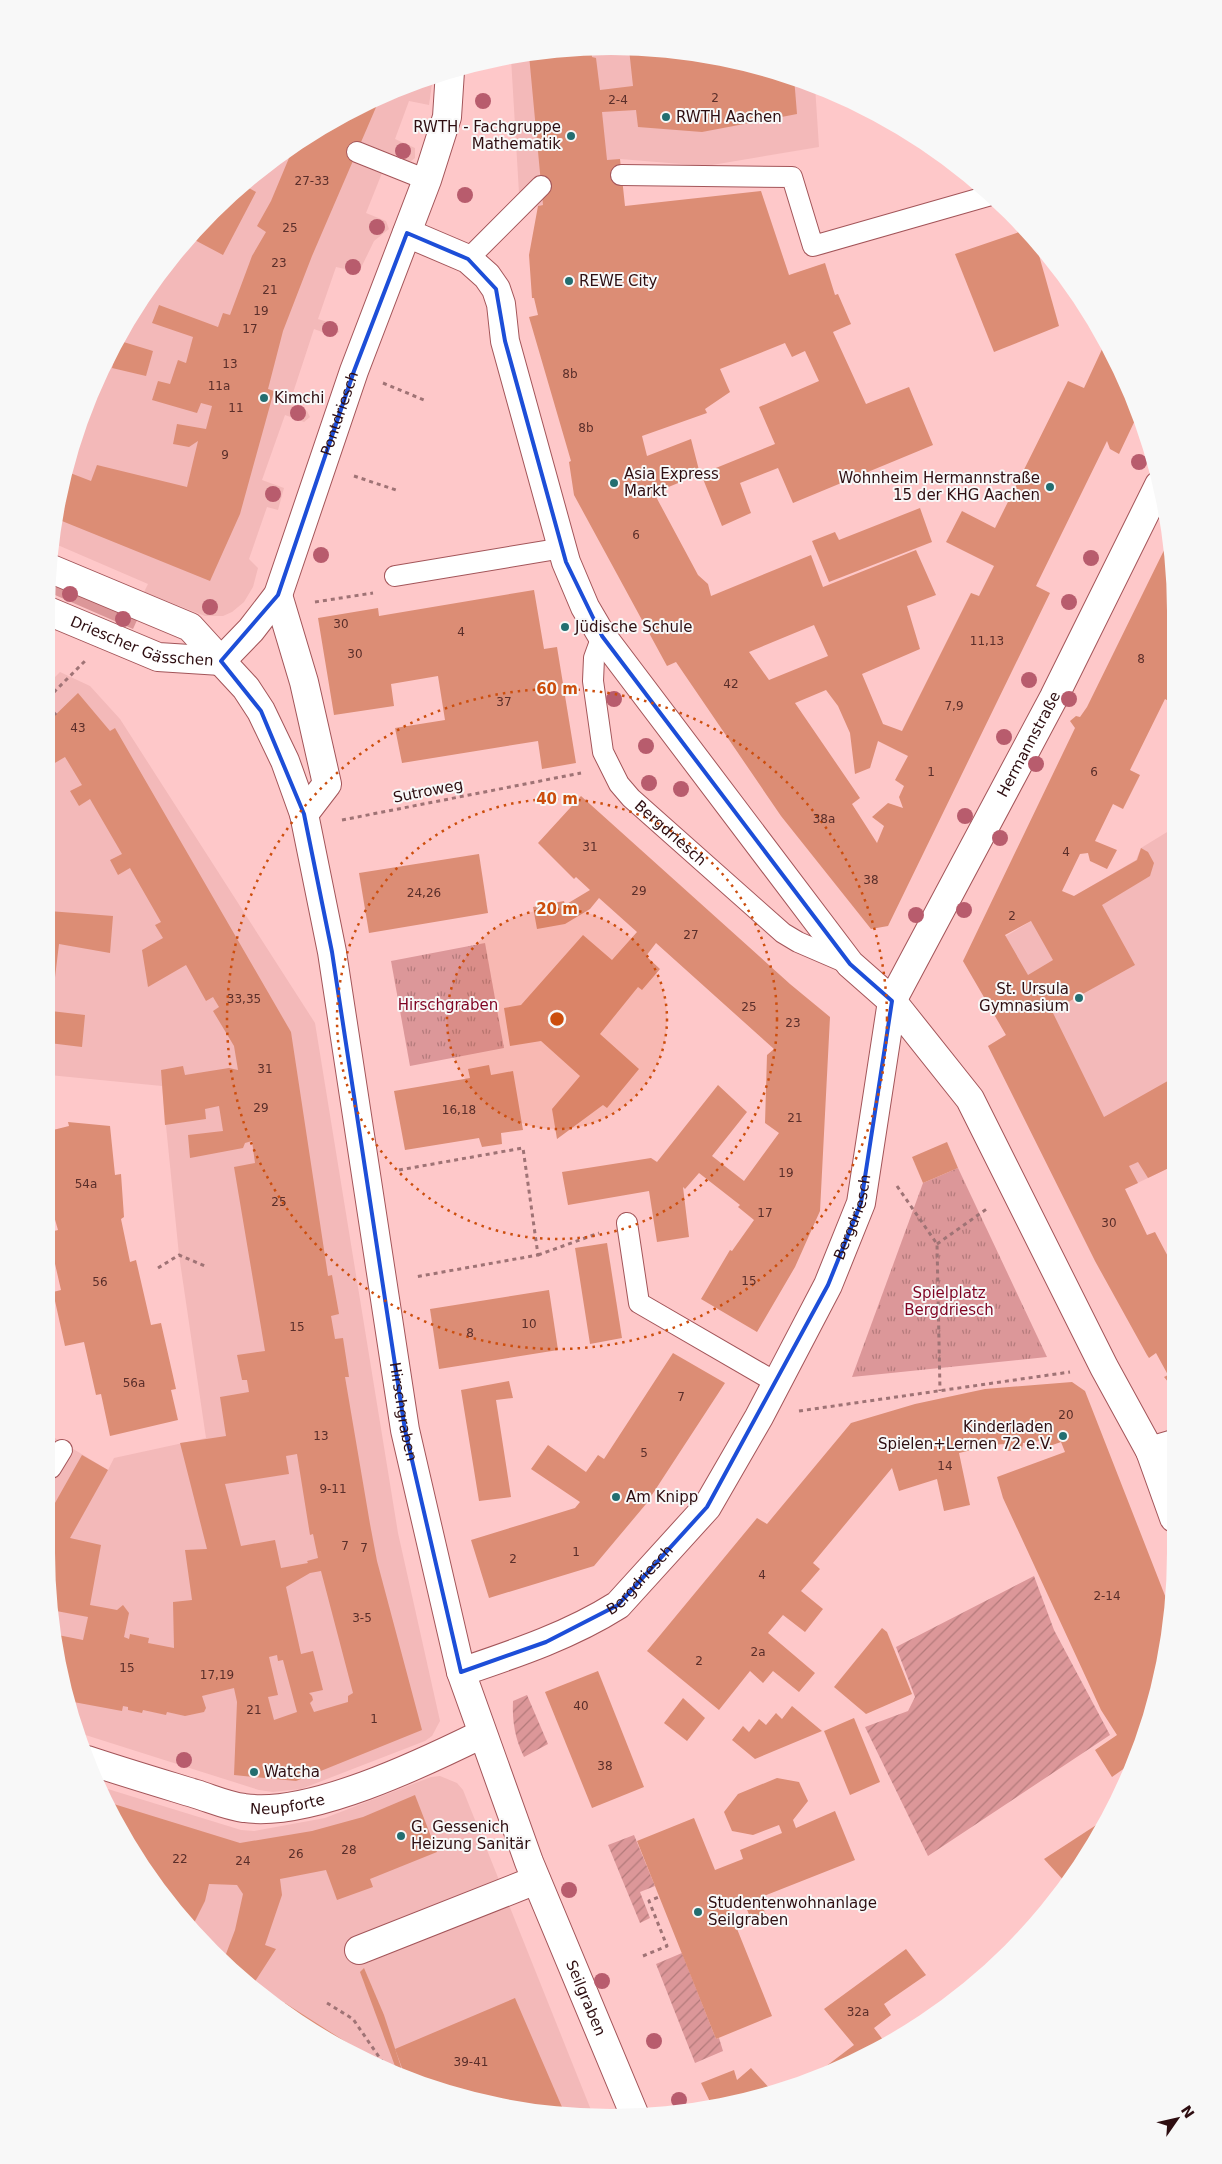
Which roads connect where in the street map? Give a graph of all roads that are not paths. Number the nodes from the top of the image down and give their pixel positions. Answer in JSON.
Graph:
{"nodes":[{"id":1,"x":449,"y":80,"type":"edge"},
{"id":2,"x":357,"y":152,"type":"dead end"},
{"id":3,"x":621,"y":174,"type":"dead end"},
{"id":4,"x":427,"y":180,"type":"junction"},
{"id":5,"x":541,"y":186,"type":"dead end"},
{"id":6,"x":983,"y":198,"type":"edge"},
{"id":7,"x":407,"y":233,"type":"junction"},
{"id":8,"x":468,"y":258,"type":"junction"},
{"id":9,"x":1154,"y":495,"type":"edge"},
{"id":10,"x":563,"y":548,"type":"junction"},
{"id":11,"x":56,"y":571,"type":"edge"},
{"id":12,"x":396,"y":576,"type":"dead end"},
{"id":13,"x":278,"y":595,"type":"junction"},
{"id":14,"x":55,"y":614,"type":"edge"},
{"id":15,"x":602,"y":636,"type":"junction"},
{"id":16,"x":221,"y":661,"type":"junction"},
{"id":17,"x":306,"y":821,"type":"junction"},
{"id":18,"x":850,"y":964,"type":"junction"},
{"id":19,"x":892,"y":1001,"type":"junction"},
{"id":20,"x":626,"y":1223,"type":"road end"},
{"id":21,"x":777,"y":1383,"type":"junction"},
{"id":22,"x":1162,"y":1447,"type":"edge"},
{"id":23,"x":62,"y":1450,"type":"dead end"},
{"id":24,"x":55,"y":1461,"type":"edge"},
{"id":25,"x":1167,"y":1477,"type":"edge"},
{"id":26,"x":461,"y":1672,"type":"junction"},
{"id":27,"x":482,"y":1734,"type":"junction"},
{"id":28,"x":96,"y":1763,"type":"edge"},
{"id":29,"x":536,"y":1880,"type":"junction"},
{"id":30,"x":359,"y":1950,"type":"dead end"},
{"id":31,"x":632,"y":2108,"type":"edge"}],
"edges":[{"from":1,"to":4,"type":"street","name":"Pontdriesch"},
{"from":2,"to":4,"type":"lane"},
{"from":3,"to":6,"type":"lane"},
{"from":4,"to":7,"type":"street","name":"Pontdriesch"},
{"from":5,"to":8,"type":"lane"},
{"from":7,"to":8,"type":"street"},
{"from":7,"to":13,"type":"street","name":"Pontdriesch"},
{"from":8,"to":10,"type":"street"},
{"from":9,"to":19,"type":"street","name":"Hermannstraße"},
{"from":10,"to":12,"type":"lane"},
{"from":10,"to":15,"type":"street","name":"Bergdriesch"},
{"from":11,"to":16,"type":"street","name":"Driescher Gässchen"},
{"from":13,"to":16,"type":"street","name":"Pontdriesch"},
{"from":13,"to":17,"type":"street"},
{"from":14,"to":16,"type":"street","name":"Driescher Gässchen"},
{"from":15,"to":18,"type":"street","name":"Bergdriesch"},
{"from":15,"to":18,"type":"lane","name":"Bergdriesch"},
{"from":16,"to":17,"type":"street","name":"Hirschgraben"},
{"from":17,"to":26,"type":"street","name":"Hirschgraben"},
{"from":18,"to":19,"type":"street","name":"Bergdriesch"},
{"from":19,"to":21,"type":"street","name":"Bergdriesch"},
{"from":19,"to":22,"type":"street","name":"Bergdriesch"},
{"from":20,"to":21,"type":"lane"},
{"from":21,"to":26,"type":"street","name":"Bergdriesch"},
{"from":22,"to":25,"type":"street","name":"Bergdriesch"},
{"from":23,"to":24,"type":"lane"},
{"from":26,"to":27,"type":"street","name":"Hirschgraben"},
{"from":27,"to":28,"type":"street","name":"Neupforte"},
{"from":27,"to":29,"type":"street","name":"Seilgraben"},
{"from":29,"to":30,"type":"street"},
{"from":29,"to":31,"type":"street","name":"Seilgraben"}]}
